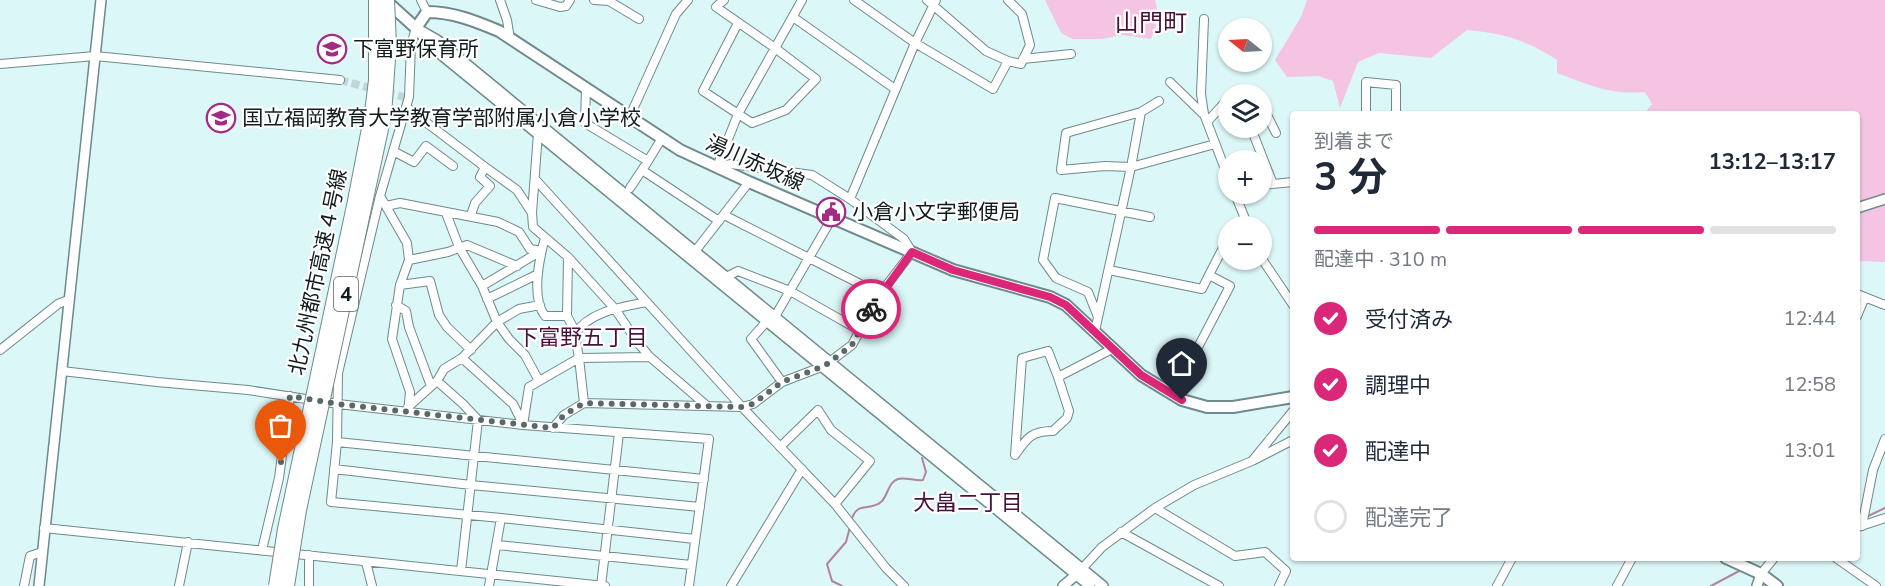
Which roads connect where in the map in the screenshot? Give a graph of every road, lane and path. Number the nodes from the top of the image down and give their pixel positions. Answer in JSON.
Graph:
{"nodes":[{"id":1,"x":103,"y":0,"type":"edge"},
{"id":2,"x":376,"y":0,"type":"edge"},
{"id":3,"x":386,"y":0,"type":"edge"},
{"id":4,"x":421,"y":0,"type":"edge"},
{"id":5,"x":500,"y":0,"type":"edge"},
{"id":6,"x":536,"y":0,"type":"edge"},
{"id":7,"x":570,"y":0,"type":"edge"},
{"id":8,"x":594,"y":0,"type":"edge"},
{"id":9,"x":688,"y":0,"type":"edge"},
{"id":10,"x":724,"y":0,"type":"edge"},
{"id":11,"x":802,"y":0,"type":"edge"},
{"id":12,"x":854,"y":0,"type":"edge"},
{"id":13,"x":1008,"y":0,"type":"edge"},
{"id":14,"x":932,"y":2,"type":"edge"},
{"id":15,"x":426,"y":12,"type":"junction"},
{"id":16,"x":793,"y":17,"type":"junction"},
{"id":17,"x":639,"y":19,"type":"dead end"},
{"id":18,"x":1204,"y":19,"type":"dead end"},
{"id":19,"x":738,"y":23,"type":"junction"},
{"id":20,"x":416,"y":28,"type":"junction"},
{"id":21,"x":510,"y":39,"type":"junction"},
{"id":22,"x":915,"y":43,"type":"junction"},
{"id":23,"x":775,"y":48,"type":"junction"},
{"id":24,"x":1071,"y":54,"type":"dead end"},
{"id":25,"x":95,"y":56,"type":"junction"},
{"id":26,"x":1023,"y":59,"type":"junction"},
{"id":27,"x":1008,"y":61,"type":"junction"},
{"id":28,"x":0,"y":64,"type":"edge"},
{"id":29,"x":340,"y":80,"type":"tunnel mouth"},
{"id":30,"x":1170,"y":82,"type":"dead end"},
{"id":31,"x":586,"y":88,"type":"junction"},
{"id":32,"x":896,"y":89,"type":"junction"},
{"id":33,"x":1159,"y":101,"type":"dead end"},
{"id":34,"x":406,"y":107,"type":"junction"},
{"id":35,"x":1218,"y":108,"type":"edge"},
{"id":36,"x":1366,"y":111,"type":"edge"},
{"id":37,"x":1396,"y":111,"type":"edge"},
{"id":38,"x":1141,"y":112,"type":"junction"},
{"id":39,"x":738,"y":114,"type":"junction"},
{"id":40,"x":630,"y":116,"type":"junction"},
{"id":41,"x":1206,"y":118,"type":"junction"},
{"id":42,"x":1272,"y":125,"type":"edge"},
{"id":43,"x":538,"y":133,"type":"junction"},
{"id":44,"x":1276,"y":133,"type":"dead end"},
{"id":45,"x":662,"y":138,"type":"junction"},
{"id":46,"x":1255,"y":138,"type":"edge"},
{"id":47,"x":1215,"y":144,"type":"junction"},
{"id":48,"x":393,"y":151,"type":"junction"},
{"id":49,"x":1218,"y":152,"type":"edge"},
{"id":50,"x":648,"y":161,"type":"junction"},
{"id":51,"x":453,"y":166,"type":"dead end"},
{"id":52,"x":485,"y":166,"type":"junction"},
{"id":53,"x":717,"y":167,"type":"junction"},
{"id":54,"x":1131,"y":167,"type":"junction"},
{"id":55,"x":642,"y":170,"type":"junction"},
{"id":56,"x":535,"y":179,"type":"junction"},
{"id":57,"x":749,"y":182,"type":"junction"},
{"id":58,"x":1290,"y":182,"type":"edge"},
{"id":59,"x":1273,"y":184,"type":"joint"},
{"id":60,"x":630,"y":188,"type":"dead end"},
{"id":61,"x":380,"y":196,"type":"junction"},
{"id":62,"x":850,"y":199,"type":"junction"},
{"id":63,"x":1885,"y":199,"type":"edge"},
{"id":64,"x":386,"y":206,"type":"junction"},
{"id":65,"x":1860,"y":207,"type":"edge"},
{"id":66,"x":1121,"y":212,"type":"junction"},
{"id":67,"x":446,"y":213,"type":"junction"},
{"id":68,"x":532,"y":213,"type":"junction"},
{"id":69,"x":471,"y":215,"type":"junction"},
{"id":70,"x":721,"y":218,"type":"junction"},
{"id":71,"x":832,"y":218,"type":"junction"},
{"id":72,"x":1150,"y":218,"type":"dead end"},
{"id":73,"x":545,"y":238,"type":"junction"},
{"id":74,"x":459,"y":247,"type":"junction"},
{"id":75,"x":541,"y":251,"type":"junction"},
{"id":76,"x":912,"y":252,"type":"junction"},
{"id":77,"x":692,"y":254,"type":"junction"},
{"id":78,"x":568,"y":257,"type":"junction"},
{"id":79,"x":1218,"y":257,"type":"edge"},
{"id":80,"x":809,"y":259,"type":"junction"},
{"id":81,"x":408,"y":260,"type":"junction"},
{"id":82,"x":517,"y":266,"type":"junction"},
{"id":83,"x":1109,"y":270,"type":"junction"},
{"id":84,"x":1269,"y":270,"type":"edge"},
{"id":85,"x":538,"y":274,"type":"junction"},
{"id":86,"x":1209,"y":275,"type":"junction"},
{"id":87,"x":726,"y":277,"type":"junction"},
{"id":88,"x":400,"y":285,"type":"junction"},
{"id":89,"x":482,"y":286,"type":"junction"},
{"id":90,"x":790,"y":291,"type":"junction"},
{"id":91,"x":880,"y":294,"type":"junction"},
{"id":92,"x":1861,"y":296,"type":"edge"},
{"id":93,"x":68,"y":300,"type":"junction"},
{"id":94,"x":487,"y":300,"type":"junction"},
{"id":95,"x":1290,"y":301,"type":"edge"},
{"id":96,"x":647,"y":302,"type":"junction"},
{"id":97,"x":396,"y":305,"type":"junction"},
{"id":98,"x":540,"y":305,"type":"junction"},
{"id":99,"x":1885,"y":305,"type":"edge"},
{"id":100,"x":615,"y":309,"type":"junction"},
{"id":101,"x":567,"y":316,"type":"junction"},
{"id":102,"x":1098,"y":318,"type":"junction"},
{"id":103,"x":771,"y":321,"type":"junction"},
{"id":104,"x":497,"y":322,"type":"junction"},
{"id":105,"x":859,"y":330,"type":"junction"},
{"id":106,"x":1095,"y":331,"type":"junction"},
{"id":107,"x":575,"y":334,"type":"junction"},
{"id":108,"x":1112,"y":349,"type":"junction"},
{"id":109,"x":0,"y":350,"type":"edge"},
{"id":110,"x":471,"y":350,"type":"junction"},
{"id":111,"x":650,"y":357,"type":"junction"},
{"id":112,"x":462,"y":358,"type":"junction"},
{"id":113,"x":579,"y":358,"type":"junction"},
{"id":114,"x":827,"y":364,"type":"junction"},
{"id":115,"x":62,"y":370,"type":"junction"},
{"id":116,"x":1058,"y":377,"type":"junction"},
{"id":117,"x":539,"y":381,"type":"junction"},
{"id":118,"x":782,"y":382,"type":"junction"},
{"id":119,"x":434,"y":384,"type":"junction"},
{"id":120,"x":1173,"y":395,"type":"junction"},
{"id":121,"x":290,"y":396,"type":"junction"},
{"id":122,"x":1290,"y":398,"type":"edge"},
{"id":123,"x":584,"y":403,"type":"junction"},
{"id":124,"x":338,"y":404,"type":"junction"},
{"id":125,"x":706,"y":405,"type":"junction"},
{"id":126,"x":742,"y":407,"type":"junction"},
{"id":127,"x":408,"y":410,"type":"junction"},
{"id":128,"x":1290,"y":415,"type":"edge"},
{"id":129,"x":478,"y":420,"type":"junction"},
{"id":130,"x":523,"y":425,"type":"junction"},
{"id":131,"x":553,"y":428,"type":"junction"},
{"id":132,"x":619,"y":433,"type":"junction"},
{"id":133,"x":1885,"y":439,"type":"edge"},
{"id":134,"x":336,"y":441,"type":"junction"},
{"id":135,"x":1290,"y":442,"type":"edge"},
{"id":136,"x":780,"y":447,"type":"junction"},
{"id":137,"x":474,"y":456,"type":"junction"},
{"id":138,"x":1252,"y":461,"type":"junction"},
{"id":139,"x":334,"y":469,"type":"junction"},
{"id":140,"x":615,"y":470,"type":"junction"},
{"id":141,"x":802,"y":470,"type":"junction"},
{"id":142,"x":704,"y":479,"type":"junction"},
{"id":143,"x":471,"y":485,"type":"junction"},
{"id":144,"x":611,"y":498,"type":"junction"},
{"id":145,"x":835,"y":504,"type":"junction"},
{"id":146,"x":700,"y":507,"type":"junction"},
{"id":147,"x":1155,"y":508,"type":"junction"},
{"id":148,"x":467,"y":514,"type":"junction"},
{"id":149,"x":501,"y":518,"type":"junction"},
{"id":150,"x":1885,"y":518,"type":"edge"},
{"id":151,"x":1860,"y":526,"type":"edge"},
{"id":152,"x":44,"y":528,"type":"junction"},
{"id":153,"x":608,"y":530,"type":"junction"},
{"id":154,"x":1120,"y":532,"type":"junction"},
{"id":155,"x":695,"y":539,"type":"junction"},
{"id":156,"x":188,"y":542,"type":"junction"},
{"id":157,"x":496,"y":544,"type":"junction"},
{"id":158,"x":262,"y":549,"type":"junction"},
{"id":159,"x":42,"y":552,"type":"junction"},
{"id":160,"x":309,"y":555,"type":"junction"},
{"id":161,"x":605,"y":556,"type":"junction"},
{"id":162,"x":1510,"y":561,"type":"edge"},
{"id":163,"x":1630,"y":561,"type":"edge"},
{"id":164,"x":1732,"y":561,"type":"edge"},
{"id":165,"x":1770,"y":561,"type":"edge"},
{"id":166,"x":1840,"y":561,"type":"edge"},
{"id":167,"x":366,"y":562,"type":"junction"},
{"id":168,"x":692,"y":565,"type":"junction"},
{"id":169,"x":461,"y":571,"type":"junction"},
{"id":170,"x":1079,"y":572,"type":"junction"},
{"id":171,"x":1757,"y":572,"type":"junction"},
{"id":172,"x":492,"y":574,"type":"junction"},
{"id":173,"x":513,"y":577,"type":"junction"},
{"id":174,"x":534,"y":583,"type":"edge"},
{"id":175,"x":554,"y":584,"type":"edge"},
{"id":176,"x":580,"y":585,"type":"edge"},
{"id":177,"x":24,"y":586,"type":"edge"},
{"id":178,"x":39,"y":586,"type":"edge"},
{"id":179,"x":179,"y":586,"type":"edge"},
{"id":180,"x":276,"y":586,"type":"edge"},
{"id":181,"x":287,"y":586,"type":"edge"},
{"id":182,"x":309,"y":586,"type":"edge"},
{"id":183,"x":372,"y":586,"type":"edge"},
{"id":184,"x":489,"y":586,"type":"edge"},
{"id":185,"x":511,"y":586,"type":"edge"},
{"id":186,"x":603,"y":586,"type":"edge"},
{"id":187,"x":689,"y":586,"type":"edge"},
{"id":188,"x":731,"y":586,"type":"edge"},
{"id":189,"x":904,"y":586,"type":"edge"},
{"id":190,"x":1063,"y":586,"type":"edge"},
{"id":191,"x":1090,"y":586,"type":"edge"},
{"id":192,"x":1103,"y":586,"type":"edge"},
{"id":193,"x":1219,"y":586,"type":"edge"},
{"id":194,"x":1279,"y":586,"type":"edge"},
{"id":195,"x":1497,"y":586,"type":"edge"},
{"id":196,"x":1617,"y":586,"type":"edge"},
{"id":197,"x":1757,"y":586,"type":"edge"},
{"id":198,"x":1777,"y":586,"type":"edge"},
{"id":199,"x":1876,"y":586,"type":"edge"}],
"edges":[{"from":1,"to":25,"type":"street"},
{"from":2,"to":180,"type":"highway","name":"北九州都市高速４号線","number":"4","bridge":true},
{"from":3,"to":20,"type":"main road"},
{"from":3,"to":181,"type":"highway","name":"北九州都市高速４号線","number":"4","bridge":true},
{"from":4,"to":15,"type":"street"},
{"from":5,"to":21,"type":"street"},
{"from":6,"to":7,"type":"street"},
{"from":8,"to":17,"type":"street"},
{"from":9,"to":40,"type":"street"},
{"from":10,"to":19,"type":"street"},
{"from":11,"to":16,"type":"street"},
{"from":12,"to":22,"type":"street"},
{"from":13,"to":26,"type":"street"},
{"from":14,"to":22,"type":"street"},
{"from":14,"to":27,"type":"street"},
{"from":15,"to":20,"type":"main road"},
{"from":15,"to":21,"type":"main road","name":"湯川赤坂線"},
{"from":16,"to":23,"type":"street"},
{"from":16,"to":32,"type":"street"},
{"from":18,"to":41,"type":"street"},
{"from":19,"to":23,"type":"street"},
{"from":19,"to":39,"type":"street"},
{"from":20,"to":34,"type":"street"},
{"from":20,"to":43,"type":"street"},
{"from":20,"to":77,"type":"street"},
{"from":21,"to":31,"type":"main road","name":"湯川赤坂線"},
{"from":22,"to":27,"type":"street"},
{"from":22,"to":32,"type":"street"},
{"from":23,"to":39,"type":"street"},
{"from":23,"to":39,"type":"street"},
{"from":24,"to":26,"type":"street"},
{"from":25,"to":28,"type":"street"},
{"from":25,"to":29,"type":"street"},
{"from":25,"to":93,"type":"street"},
{"from":26,"to":27,"type":"street"},
{"from":30,"to":41,"type":"street"},
{"from":31,"to":40,"type":"main road","name":"湯川赤坂線"},
{"from":31,"to":50,"type":"street"},
{"from":32,"to":62,"type":"street"},
{"from":33,"to":38,"type":"street"},
{"from":34,"to":48,"type":"street"},
{"from":34,"to":52,"type":"street"},
{"from":35,"to":41,"type":"street"},
{"from":36,"to":37,"type":"street"},
{"from":38,"to":54,"type":"street"},
{"from":38,"to":54,"type":"street"},
{"from":39,"to":53,"type":"street"},
{"from":40,"to":45,"type":"main road","name":"湯川赤坂線"},
{"from":41,"to":47,"type":"street"},
{"from":42,"to":44,"type":"street"},
{"from":43,"to":56,"type":"street"},
{"from":43,"to":77,"type":"street"},
{"from":45,"to":50,"type":"street"},
{"from":45,"to":53,"type":"main road","name":"湯川赤坂線"},
{"from":46,"to":59,"type":"street"},
{"from":47,"to":49,"type":"street"},
{"from":47,"to":54,"type":"street"},
{"from":48,"to":51,"type":"street"},
{"from":48,"to":61,"type":"street"},
{"from":50,"to":55,"type":"street"},
{"from":52,"to":68,"type":"street"},
{"from":52,"to":69,"type":"street"},
{"from":53,"to":57,"type":"main road","name":"湯川赤坂線"},
{"from":53,"to":62,"type":"street"},
{"from":54,"to":66,"type":"street"},
{"from":55,"to":60,"type":"street"},
{"from":55,"to":70,"type":"street"},
{"from":56,"to":68,"type":"street"},
{"from":56,"to":96,"type":"street"},
{"from":57,"to":70,"type":"street"},
{"from":57,"to":71,"type":"main road","name":"湯川赤坂線"},
{"from":58,"to":59,"type":"street"},
{"from":61,"to":64,"type":"street"},
{"from":61,"to":124,"type":"street"},
{"from":62,"to":76,"type":"street"},
{"from":63,"to":65,"type":"street"},
{"from":64,"to":67,"type":"street"},
{"from":64,"to":81,"type":"street"},
{"from":66,"to":72,"type":"street"},
{"from":66,"to":83,"type":"street"},
{"from":66,"to":102,"type":"street"},
{"from":67,"to":69,"type":"street"},
{"from":67,"to":74,"type":"street"},
{"from":68,"to":73,"type":"street"},
{"from":69,"to":75,"type":"street"},
{"from":70,"to":77,"type":"street"},
{"from":70,"to":80,"type":"street"},
{"from":71,"to":76,"type":"main road","name":"湯川赤坂線"},
{"from":71,"to":80,"type":"street"},
{"from":73,"to":75,"type":"street"},
{"from":73,"to":78,"type":"street"},
{"from":74,"to":81,"type":"street"},
{"from":74,"to":82,"type":"street"},
{"from":74,"to":89,"type":"street"},
{"from":75,"to":82,"type":"street"},
{"from":75,"to":85,"type":"street"},
{"from":76,"to":91,"type":"street"},
{"from":76,"to":106,"type":"main road","name":"湯川赤坂線"},
{"from":77,"to":87,"type":"street"},
{"from":77,"to":103,"type":"street"},
{"from":78,"to":100,"type":"street"},
{"from":78,"to":101,"type":"street"},
{"from":79,"to":86,"type":"street"},
{"from":80,"to":90,"type":"street"},
{"from":80,"to":91,"type":"street"},
{"from":81,"to":88,"type":"street"},
{"from":82,"to":89,"type":"street"},
{"from":83,"to":86,"type":"street"},
{"from":83,"to":102,"type":"street"},
{"from":84,"to":95,"type":"street"},
{"from":85,"to":94,"type":"street"},
{"from":85,"to":98,"type":"street"},
{"from":86,"to":120,"type":"street"},
{"from":87,"to":90,"type":"street"},
{"from":87,"to":103,"type":"street"},
{"from":88,"to":97,"type":"street"},
{"from":88,"to":110,"type":"street"},
{"from":89,"to":94,"type":"street"},
{"from":90,"to":103,"type":"street"},
{"from":90,"to":105,"type":"street"},
{"from":91,"to":105,"type":"street"},
{"from":92,"to":99,"type":"street"},
{"from":93,"to":109,"type":"street"},
{"from":93,"to":115,"type":"street"},
{"from":94,"to":104,"type":"street"},
{"from":96,"to":100,"type":"street"},
{"from":96,"to":126,"type":"street"},
{"from":97,"to":119,"type":"street"},
{"from":97,"to":127,"type":"street"},
{"from":98,"to":101,"type":"street"},
{"from":98,"to":104,"type":"street"},
{"from":100,"to":107,"type":"street"},
{"from":100,"to":111,"type":"street"},
{"from":101,"to":107,"type":"street"},
{"from":102,"to":106,"type":"street"},
{"from":103,"to":114,"type":"street"},
{"from":103,"to":118,"type":"street"},
{"from":104,"to":110,"type":"street"},
{"from":104,"to":117,"type":"street"},
{"from":105,"to":114,"type":"street"},
{"from":106,"to":108,"type":"main road","name":"湯川赤坂線"},
{"from":107,"to":113,"type":"street"},
{"from":108,"to":116,"type":"street"},
{"from":108,"to":120,"type":"main road","name":"湯川赤坂線"},
{"from":110,"to":112,"type":"street"},
{"from":111,"to":113,"type":"street"},
{"from":111,"to":125,"type":"street"},
{"from":112,"to":119,"type":"street"},
{"from":112,"to":130,"type":"street"},
{"from":113,"to":117,"type":"street"},
{"from":113,"to":123,"type":"street"},
{"from":114,"to":118,"type":"street"},
{"from":114,"to":170,"type":"street"},
{"from":115,"to":121,"type":"street"},
{"from":115,"to":152,"type":"street"},
{"from":116,"to":116,"type":"street"},
{"from":117,"to":130,"type":"street"},
{"from":118,"to":126,"type":"street"},
{"from":119,"to":127,"type":"street"},
{"from":119,"to":129,"type":"street"},
{"from":120,"to":122,"type":"main road","name":"湯川赤坂線"},
{"from":121,"to":124,"type":"street"},
{"from":121,"to":158,"type":"street"},
{"from":123,"to":125,"type":"street"},
{"from":123,"to":131,"type":"street"},
{"from":124,"to":127,"type":"street"},
{"from":124,"to":134,"type":"street"},
{"from":125,"to":126,"type":"street"},
{"from":126,"to":136,"type":"street"},
{"from":127,"to":129,"type":"street"},
{"from":128,"to":138,"type":"street"},
{"from":129,"to":130,"type":"street"},
{"from":129,"to":137,"type":"street"},
{"from":130,"to":131,"type":"street"},
{"from":131,"to":132,"type":"street"},
{"from":132,"to":140,"type":"street"},
{"from":132,"to":142,"type":"street"},
{"from":133,"to":151,"type":"street"},
{"from":134,"to":137,"type":"street"},
{"from":134,"to":139,"type":"street"},
{"from":135,"to":138,"type":"street"},
{"from":136,"to":141,"type":"street"},
{"from":136,"to":145,"type":"street"},
{"from":137,"to":140,"type":"street"},
{"from":137,"to":143,"type":"street"},
{"from":138,"to":147,"type":"street"},
{"from":139,"to":143,"type":"street"},
{"from":139,"to":148,"type":"street"},
{"from":140,"to":142,"type":"street"},
{"from":140,"to":144,"type":"street"},
{"from":141,"to":145,"type":"street"},
{"from":141,"to":188,"type":"street"},
{"from":142,"to":146,"type":"street"},
{"from":143,"to":144,"type":"street"},
{"from":143,"to":148,"type":"street"},
{"from":144,"to":146,"type":"street"},
{"from":144,"to":153,"type":"street"},
{"from":145,"to":189,"type":"street"},
{"from":146,"to":155,"type":"street"},
{"from":147,"to":154,"type":"street"},
{"from":147,"to":194,"type":"street"},
{"from":148,"to":149,"type":"street"},
{"from":148,"to":169,"type":"street"},
{"from":149,"to":153,"type":"street"},
{"from":149,"to":157,"type":"street"},
{"from":150,"to":151,"type":"street"},
{"from":152,"to":156,"type":"street"},
{"from":152,"to":159,"type":"street"},
{"from":153,"to":155,"type":"street"},
{"from":153,"to":161,"type":"street"},
{"from":154,"to":170,"type":"street"},
{"from":154,"to":193,"type":"street"},
{"from":155,"to":168,"type":"street"},
{"from":156,"to":158,"type":"street"},
{"from":156,"to":179,"type":"street"},
{"from":157,"to":161,"type":"street"},
{"from":157,"to":172,"type":"street"},
{"from":158,"to":160,"type":"street"},
{"from":159,"to":177,"type":"street"},
{"from":159,"to":178,"type":"street"},
{"from":160,"to":167,"type":"street"},
{"from":160,"to":182,"type":"street"},
{"from":161,"to":168,"type":"street"},
{"from":161,"to":186,"type":"street"},
{"from":162,"to":195,"type":"street"},
{"from":163,"to":196,"type":"street"},
{"from":164,"to":171,"type":"main road"},
{"from":165,"to":171,"type":"street"},
{"from":166,"to":199,"type":"street"},
{"from":167,"to":169,"type":"street"},
{"from":167,"to":183,"type":"street"},
{"from":168,"to":187,"type":"street"},
{"from":169,"to":172,"type":"street"},
{"from":170,"to":190,"type":"street"},
{"from":170,"to":191,"type":"street"},
{"from":170,"to":192,"type":"street"},
{"from":171,"to":197,"type":"street"},
{"from":171,"to":198,"type":"main road"},
{"from":172,"to":173,"type":"street"},
{"from":172,"to":184,"type":"street"},
{"from":173,"to":174,"type":"street"},
{"from":173,"to":185,"type":"street"},
{"from":174,"to":175,"type":"street"},
{"from":175,"to":176,"type":"street"},
{"from":176,"to":186,"type":"street"}]}
